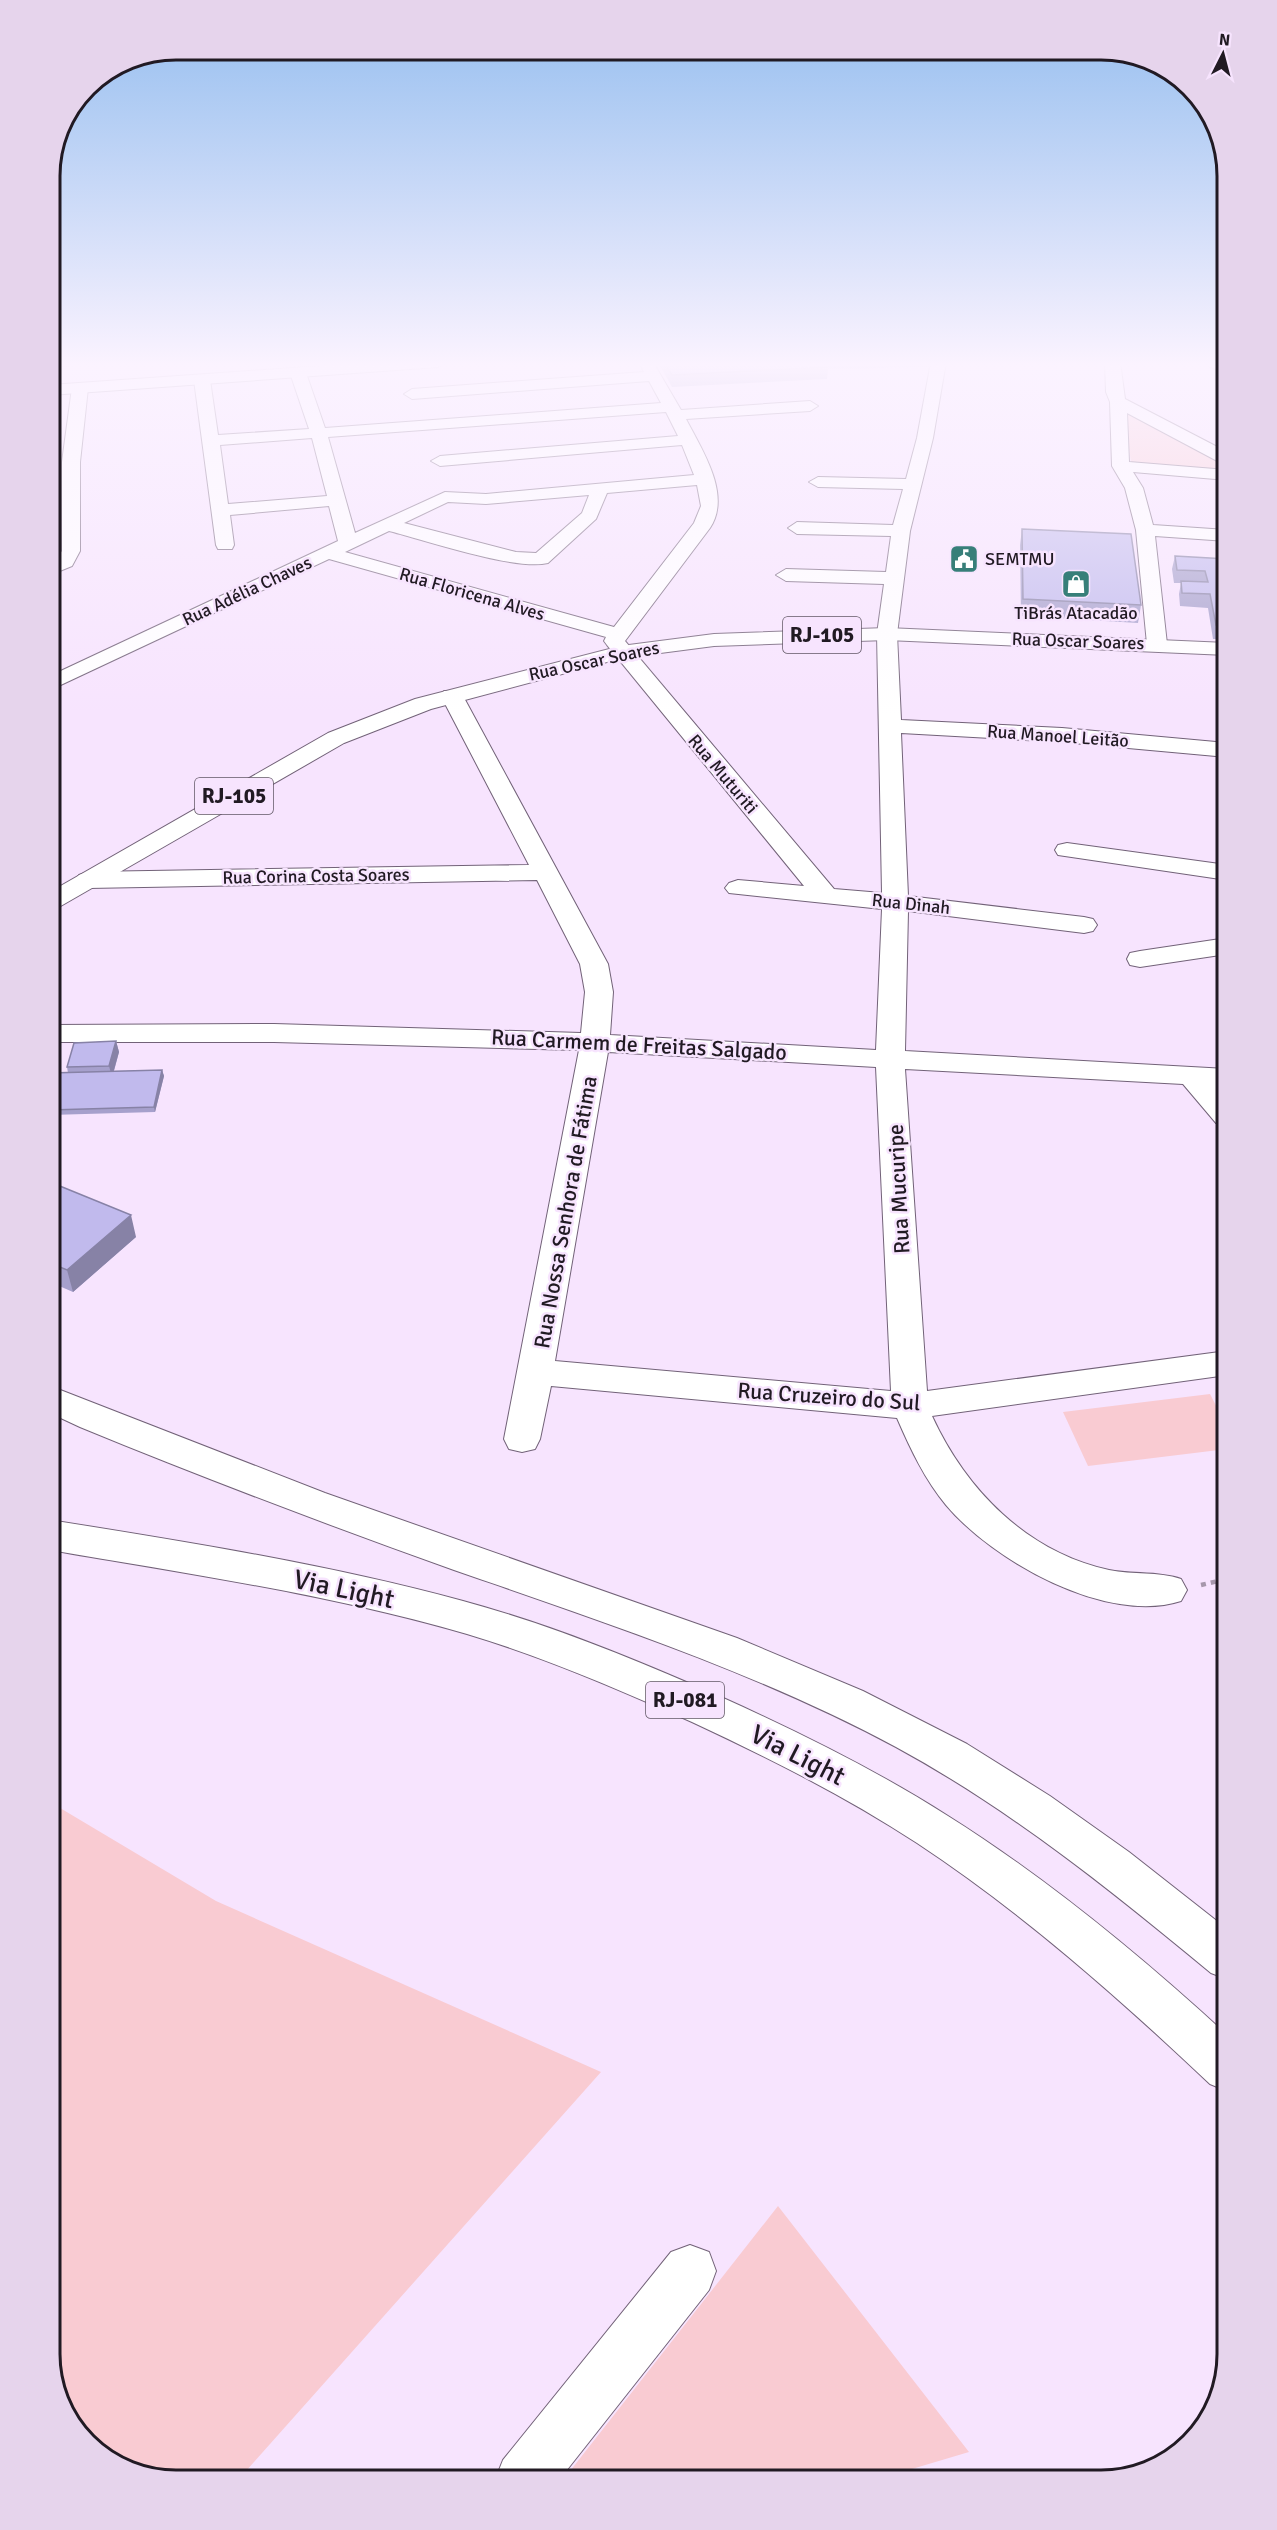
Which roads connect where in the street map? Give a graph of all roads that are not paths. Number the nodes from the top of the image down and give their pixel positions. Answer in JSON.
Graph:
{"nodes":[{"id":1,"x":71,"y":480,"type":"edge"},
{"id":2,"x":216,"y":480,"type":"edge"},
{"id":3,"x":332,"y":480,"type":"edge"},
{"id":4,"x":446,"y":480,"type":"edge"},
{"id":5,"x":693,"y":480,"type":"edge"},
{"id":6,"x":704,"y":480,"type":"edge"},
{"id":7,"x":914,"y":480,"type":"edge"},
{"id":8,"x":1129,"y":480,"type":"edge"},
{"id":9,"x":818,"y":482,"type":"dead end"},
{"id":10,"x":913,"y":484,"type":"junction"},
{"id":11,"x":600,"y":489,"type":"junction"},
{"id":12,"x":445,"y":497,"type":"junction"},
{"id":13,"x":338,"y":500,"type":"junction"},
{"id":14,"x":220,"y":510,"type":"junction"},
{"id":15,"x":388,"y":525,"type":"junction"},
{"id":16,"x":797,"y":528,"type":"dead end"},
{"id":17,"x":1145,"y":530,"type":"junction"},
{"id":18,"x":901,"y":531,"type":"junction"},
{"id":19,"x":1217,"y":534,"type":"edge"},
{"id":20,"x":348,"y":543,"type":"junction"},
{"id":21,"x":225,"y":545,"type":"dead end"},
{"id":22,"x":328,"y":553,"type":"junction"},
{"id":23,"x":60,"y":564,"type":"edge"},
{"id":24,"x":786,"y":575,"type":"dead end"},
{"id":25,"x":895,"y":578,"type":"junction"},
{"id":26,"x":887,"y":634,"type":"junction"},
{"id":27,"x":619,"y":643,"type":"junction"},
{"id":28,"x":1157,"y":644,"type":"junction"},
{"id":29,"x":1217,"y":648,"type":"edge"},
{"id":30,"x":60,"y":679,"type":"edge"},
{"id":31,"x":452,"y":696,"type":"junction"},
{"id":32,"x":888,"y":726,"type":"junction"},
{"id":33,"x":1217,"y":749,"type":"edge"},
{"id":34,"x":1067,"y":850,"type":"dead end"},
{"id":35,"x":544,"y":872,"type":"junction"},
{"id":36,"x":1217,"y":872,"type":"edge"},
{"id":37,"x":88,"y":880,"type":"junction"},
{"id":38,"x":738,"y":888,"type":"dead end"},
{"id":39,"x":60,"y":896,"type":"edge"},
{"id":40,"x":826,"y":896,"type":"junction"},
{"id":41,"x":895,"y":902,"type":"junction"},
{"id":42,"x":1084,"y":924,"type":"dead end"},
{"id":43,"x":1217,"y":947,"type":"edge"},
{"id":44,"x":1140,"y":959,"type":"dead end"},
{"id":45,"x":60,"y":1034,"type":"edge"},
{"id":46,"x":595,"y":1041,"type":"junction"},
{"id":47,"x":890,"y":1058,"type":"junction"},
{"id":48,"x":1191,"y":1075,"type":"junction"},
{"id":49,"x":1217,"y":1077,"type":"edge"},
{"id":50,"x":1217,"y":1105,"type":"edge"},
{"id":51,"x":1217,"y":1364,"type":"edge"},
{"id":52,"x":537,"y":1372,"type":"junction"},
{"id":53,"x":60,"y":1403,"type":"edge"},
{"id":54,"x":910,"y":1406,"type":"junction"},
{"id":55,"x":522,"y":1439,"type":"dead end"},
{"id":56,"x":60,"y":1537,"type":"edge"},
{"id":57,"x":1167,"y":1590,"type":"dead end"},
{"id":58,"x":1217,"y":1949,"type":"edge"},
{"id":59,"x":1217,"y":2058,"type":"edge"},
{"id":60,"x":690,"y":2271,"type":"dead end"},
{"id":61,"x":531,"y":2470,"type":"edge"}],
"edges":[{"from":1,"to":23,"type":"street"},
{"from":2,"to":14,"type":"street"},
{"from":3,"to":13,"type":"street"},
{"from":4,"to":12,"type":"street"},
{"from":5,"to":11,"type":"street"},
{"from":6,"to":27,"type":"street"},
{"from":7,"to":10,"type":"street","name":"Rua Mucuripe"},
{"from":8,"to":17,"type":"street"},
{"from":9,"to":10,"type":"street"},
{"from":10,"to":18,"type":"street","name":"Rua Mucuripe"},
{"from":11,"to":12,"type":"street"},
{"from":11,"to":15,"type":"street"},
{"from":12,"to":15,"type":"street","name":"Rua Adélia Chaves"},
{"from":13,"to":14,"type":"street"},
{"from":13,"to":20,"type":"street"},
{"from":14,"to":21,"type":"street"},
{"from":15,"to":20,"type":"street","name":"Rua Adélia Chaves"},
{"from":16,"to":18,"type":"street"},
{"from":17,"to":19,"type":"street"},
{"from":17,"to":28,"type":"street"},
{"from":18,"to":25,"type":"street","name":"Rua Mucuripe"},
{"from":20,"to":22,"type":"street","name":"Rua Adélia Chaves"},
{"from":22,"to":27,"type":"street","name":"Rua Floricena Alves"},
{"from":22,"to":30,"type":"street","name":"Rua Adélia Chaves"},
{"from":24,"to":25,"type":"street"},
{"from":25,"to":26,"type":"street","name":"Rua Mucuripe"},
{"from":26,"to":27,"type":"street","name":"Rua Oscar Soares","number":"RJ-105"},
{"from":26,"to":28,"type":"street","name":"Rua Oscar Soares","number":"RJ-105"},
{"from":26,"to":32,"type":"street","name":"Rua Mucuripe"},
{"from":27,"to":31,"type":"street","name":"Rua Oscar Soares","number":"RJ-105"},
{"from":27,"to":40,"type":"street","name":"Rua Muturiti"},
{"from":28,"to":29,"type":"street","name":"Rua Oscar Soares","number":"RJ-105"},
{"from":31,"to":35,"type":"street","name":"Rua Nossa Senhora de Fátima"},
{"from":31,"to":37,"type":"street","name":"Rua Oscar Soares","number":"RJ-105"},
{"from":32,"to":33,"type":"street","name":"Rua Manoel Leitão"},
{"from":32,"to":41,"type":"street","name":"Rua Mucuripe"},
{"from":34,"to":36,"type":"street"},
{"from":35,"to":37,"type":"street","name":"Rua Corina Costa Soares"},
{"from":35,"to":46,"type":"street","name":"Rua Nossa Senhora de Fátima"},
{"from":37,"to":39,"type":"street","name":"Rua Oscar Soares","number":"RJ-105"},
{"from":38,"to":40,"type":"street","name":"Rua Dinah"},
{"from":40,"to":41,"type":"street","name":"Rua Dinah"},
{"from":41,"to":42,"type":"street","name":"Rua Dinah"},
{"from":41,"to":47,"type":"street","name":"Rua Mucuripe"},
{"from":43,"to":44,"type":"street"},
{"from":45,"to":46,"type":"street","name":"Rua Carmem de Freitas Salgado"},
{"from":46,"to":47,"type":"street","name":"Rua Carmem de Freitas Salgado"},
{"from":46,"to":52,"type":"street","name":"Rua Nossa Senhora de Fátima"},
{"from":47,"to":48,"type":"street","name":"Rua Carmem de Freitas Salgado"},
{"from":47,"to":54,"type":"street","name":"Rua Mucuripe"},
{"from":48,"to":49,"type":"street","name":"Rua Carmem de Freitas Salgado"},
{"from":48,"to":50,"type":"street"},
{"from":51,"to":54,"type":"street","name":"Rua Cruzeiro do Sul"},
{"from":52,"to":54,"type":"street","name":"Rua Cruzeiro do Sul"},
{"from":52,"to":55,"type":"street","name":"Rua Nossa Senhora de Fátima"},
{"from":53,"to":58,"type":"street","number":"RJ-081"},
{"from":54,"to":57,"type":"street","name":"Rua Mucuripe"},
{"from":56,"to":59,"type":"street","name":"Via Light","number":"RJ-081"},
{"from":60,"to":61,"type":"street"}]}
